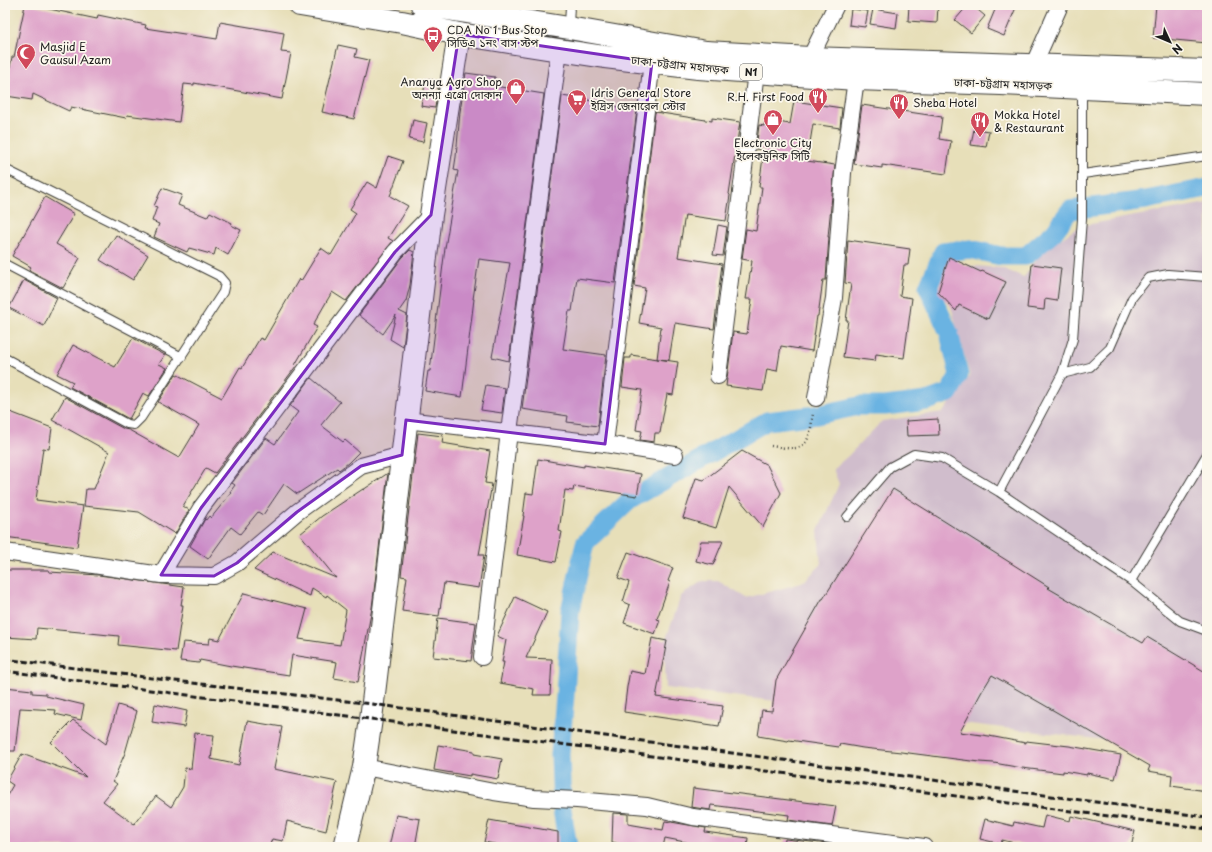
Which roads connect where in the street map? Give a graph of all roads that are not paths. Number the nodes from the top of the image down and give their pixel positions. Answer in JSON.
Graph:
{"nodes":[{"id":1,"x":300,"y":5,"type":"edge"},
{"id":2,"x":422,"y":5,"type":"edge"},
{"id":3,"x":570,"y":5,"type":"edge"},
{"id":4,"x":836,"y":5,"type":"edge"},
{"id":5,"x":1060,"y":5,"type":"edge"},
{"id":6,"x":569,"y":28,"type":"junction"},
{"id":7,"x":459,"y":34,"type":"junction"},
{"id":8,"x":559,"y":50,"type":"junction"},
{"id":9,"x":810,"y":58,"type":"junction"},
{"id":10,"x":652,"y":62,"type":"junction"},
{"id":11,"x":1033,"y":66,"type":"junction"},
{"id":12,"x":1207,"y":71,"type":"edge"},
{"id":13,"x":756,"y":72,"type":"junction"},
{"id":14,"x":1061,"y":77,"type":"junction"},
{"id":15,"x":856,"y":80,"type":"junction"},
{"id":16,"x":1082,"y":88,"type":"junction"},
{"id":17,"x":1207,"y":94,"type":"edge"},
{"id":18,"x":1207,"y":156,"type":"edge"},
{"id":19,"x":5,"y":169,"type":"edge"},
{"id":20,"x":1082,"y":174,"type":"junction"},
{"id":21,"x":431,"y":215,"type":"junction"},
{"id":22,"x":5,"y":264,"type":"edge"},
{"id":23,"x":1207,"y":277,"type":"edge"},
{"id":24,"x":182,"y":357,"type":"junction"},
{"id":25,"x":5,"y":358,"type":"edge"},
{"id":26,"x":1062,"y":374,"type":"junction"},
{"id":27,"x":718,"y":376,"type":"dead end"},
{"id":28,"x":816,"y":398,"type":"road end"},
{"id":29,"x":406,"y":420,"type":"junction"},
{"id":30,"x":509,"y":432,"type":"junction"},
{"id":31,"x":605,"y":444,"type":"junction"},
{"id":32,"x":1207,"y":454,"type":"edge"},
{"id":33,"x":402,"y":455,"type":"junction"},
{"id":34,"x":675,"y":455,"type":"dead end"},
{"id":35,"x":999,"y":492,"type":"junction"},
{"id":36,"x":847,"y":517,"type":"dead end"},
{"id":37,"x":5,"y":552,"type":"edge"},
{"id":38,"x":161,"y":575,"type":"junction"},
{"id":39,"x":1131,"y":582,"type":"junction"},
{"id":40,"x":1207,"y":631,"type":"edge"},
{"id":41,"x":482,"y":656,"type":"dead end"},
{"id":42,"x":364,"y":767,"type":"junction"},
{"id":43,"x":345,"y":847,"type":"edge"},
{"id":44,"x":924,"y":847,"type":"edge"}],
"edges":[{"from":1,"to":7,"type":"main road","name":"ঢাকা-চট্টগ্রাম মহাসড়ক","number":"N1"},
{"from":2,"to":6,"type":"main road","name":"ঢাকা-চট্টগ্রাম মহাসড়ক","number":"N1"},
{"from":3,"to":6,"type":"lane"},
{"from":4,"to":9,"type":"street"},
{"from":5,"to":11,"type":"street"},
{"from":6,"to":9,"type":"main road","name":"ঢাকা-চট্টগ্রাম মহাসড়ক","number":"N1"},
{"from":7,"to":8,"type":"main road","name":"ঢাকা-চট্টগ্রাম মহাসড়ক","number":"N1"},
{"from":7,"to":21,"type":"main road"},
{"from":8,"to":10,"type":"main road","name":"ঢাকা-চট্টগ্রাম মহাসড়ক","number":"N1"},
{"from":8,"to":30,"type":"street"},
{"from":9,"to":11,"type":"main road","name":"ঢাকা-চট্টগ্রাম মহাসড়ক","number":"N1"},
{"from":10,"to":13,"type":"main road","name":"ঢাকা-চট্টগ্রাম মহাসড়ক","number":"N1"},
{"from":10,"to":31,"type":"street"},
{"from":11,"to":14,"type":"main road","name":"ঢাকা-চট্টগ্রাম মহাসড়ক","number":"N1"},
{"from":12,"to":14,"type":"main road","name":"ঢাকা-চট্টগ্রাম মহাসড়ক","number":"N1"},
{"from":13,"to":15,"type":"main road","name":"ঢাকা-চট্টগ্রাম মহাসড়ক","number":"N1"},
{"from":13,"to":27,"type":"street"},
{"from":14,"to":15,"type":"main road","name":"ঢাকা-চট্টগ্রাম মহাসড়ক","number":"N1"},
{"from":14,"to":16,"type":"main road","name":"ঢাকা-চট্টগ্রাম মহাসড়ক","number":"N1"},
{"from":15,"to":28,"type":"street"},
{"from":16,"to":17,"type":"main road","name":"ঢাকা-চট্টগ্রাম মহাসড়ক","number":"N1"},
{"from":16,"to":20,"type":"lane"},
{"from":18,"to":20,"type":"lane"},
{"from":19,"to":24,"type":"lane"},
{"from":20,"to":26,"type":"lane"},
{"from":21,"to":29,"type":"main road"},
{"from":21,"to":38,"type":"street"},
{"from":22,"to":24,"type":"lane"},
{"from":23,"to":26,"type":"lane"},
{"from":24,"to":25,"type":"lane"},
{"from":26,"to":35,"type":"lane"},
{"from":29,"to":30,"type":"street"},
{"from":29,"to":33,"type":"main road"},
{"from":30,"to":31,"type":"street"},
{"from":30,"to":41,"type":"street"},
{"from":31,"to":34,"type":"street"},
{"from":32,"to":39,"type":"lane"},
{"from":33,"to":38,"type":"street"},
{"from":33,"to":42,"type":"main road"},
{"from":35,"to":36,"type":"lane"},
{"from":35,"to":39,"type":"lane"},
{"from":37,"to":38,"type":"street"},
{"from":39,"to":40,"type":"lane"},
{"from":42,"to":43,"type":"main road"},
{"from":42,"to":44,"type":"street"}]}
